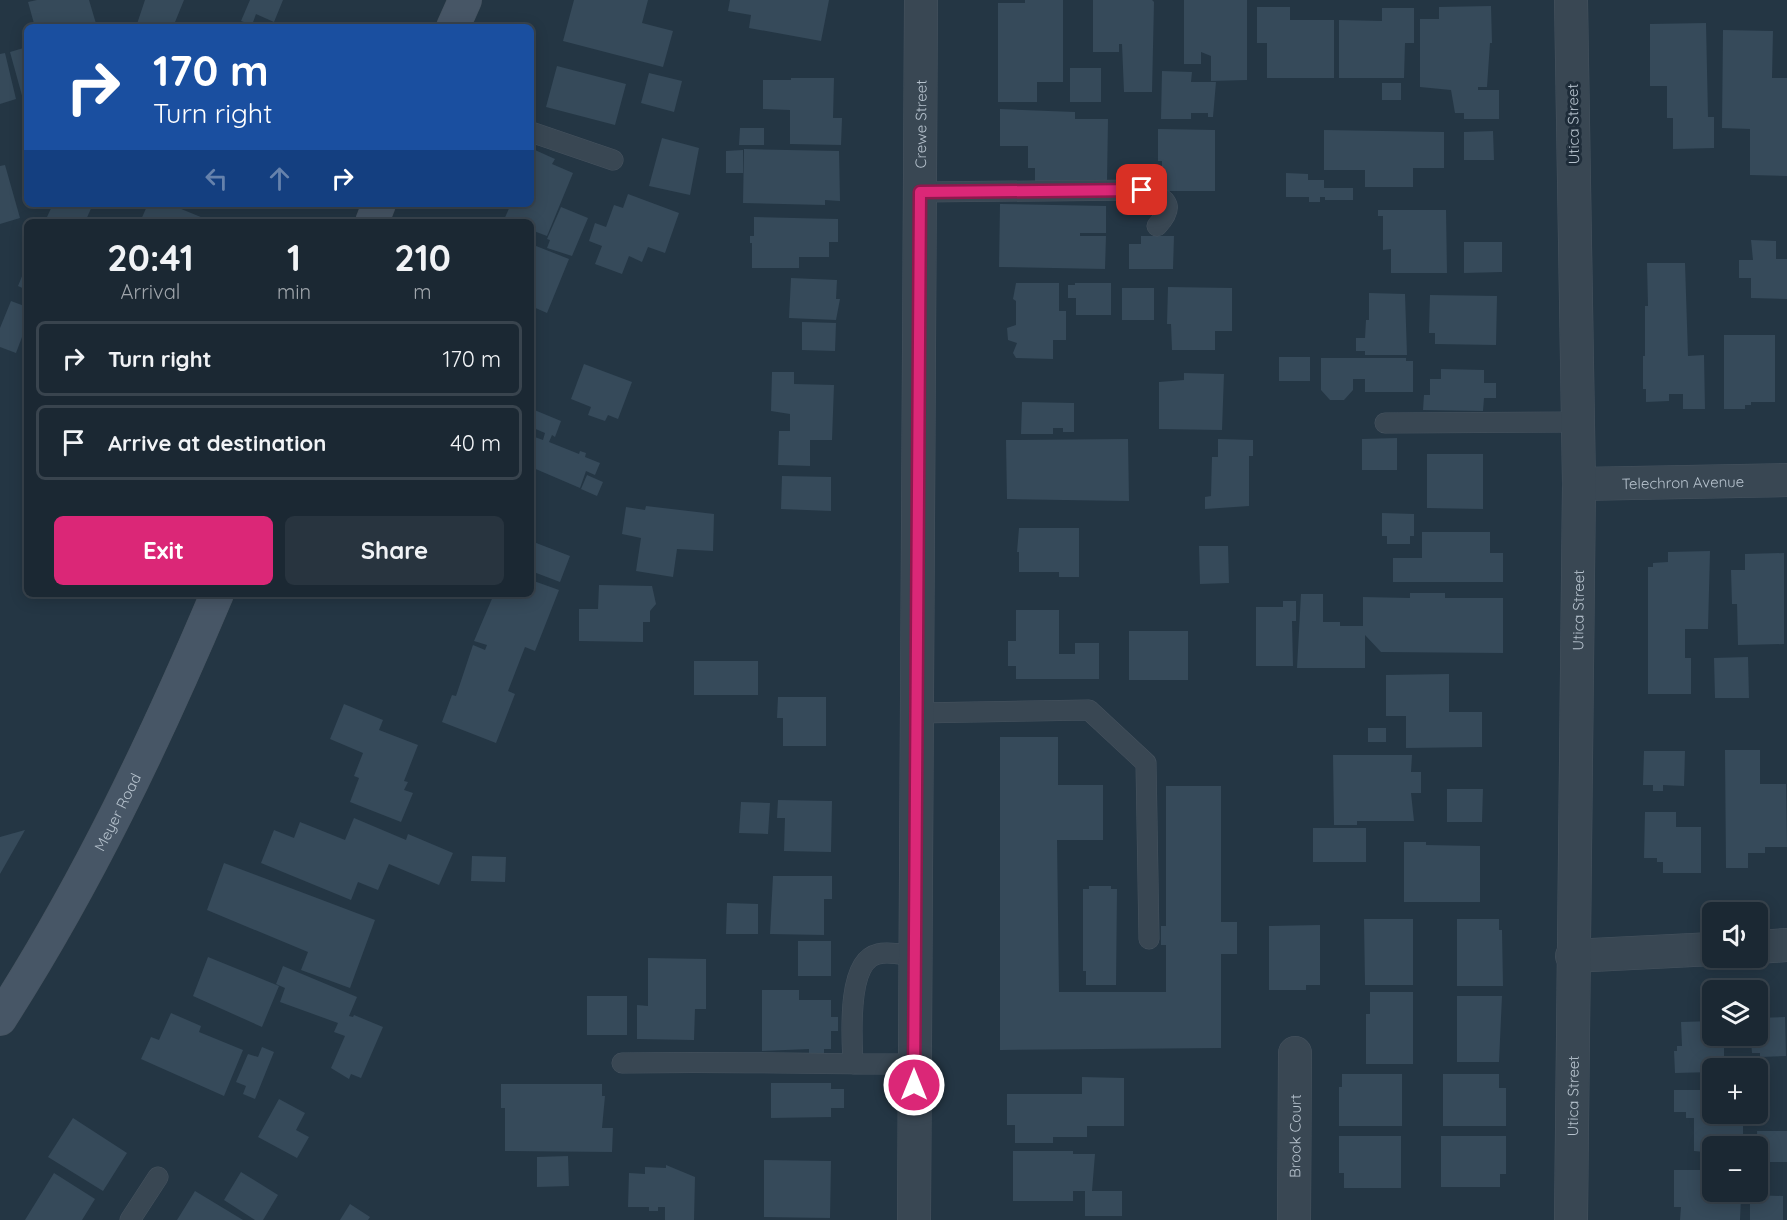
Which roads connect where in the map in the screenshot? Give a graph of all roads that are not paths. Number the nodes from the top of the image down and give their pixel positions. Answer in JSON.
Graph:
{"nodes":[{"id":1,"x":465,"y":0,"type":"edge"},
{"id":2,"x":921,"y":0,"type":"edge"},
{"id":3,"x":1571,"y":0,"type":"edge"},
{"id":4,"x":454,"y":24,"type":"edge"},
{"id":5,"x":534,"y":133,"type":"edge"},
{"id":6,"x":613,"y":160,"type":"dead end"},
{"id":7,"x":920,"y":192,"type":"junction"},
{"id":8,"x":1157,"y":226,"type":"dead end"},
{"id":9,"x":1579,"y":422,"type":"junction"},
{"id":10,"x":1385,"y":423,"type":"dead end"},
{"id":11,"x":1787,"y":480,"type":"edge"},
{"id":12,"x":1579,"y":484,"type":"junction"},
{"id":13,"x":216,"y":597,"type":"edge"},
{"id":14,"x":917,"y":712,"type":"junction"},
{"id":15,"x":1149,"y":939,"type":"dead end"},
{"id":16,"x":1787,"y":945,"type":"edge"},
{"id":17,"x":1768,"y":946,"type":"edge"},
{"id":18,"x":1702,"y":950,"type":"edge"},
{"id":19,"x":915,"y":956,"type":"junction"},
{"id":20,"x":1572,"y":956,"type":"junction"},
{"id":21,"x":0,"y":1020,"type":"edge"},
{"id":22,"x":1295,"y":1053,"type":"dead end"},
{"id":23,"x":622,"y":1063,"type":"dead end"},
{"id":24,"x":854,"y":1064,"type":"junction"},
{"id":25,"x":915,"y":1064,"type":"junction"},
{"id":26,"x":158,"y":1177,"type":"dead end"},
{"id":27,"x":130,"y":1220,"type":"edge"},
{"id":28,"x":914,"y":1220,"type":"edge"},
{"id":29,"x":1294,"y":1220,"type":"edge"},
{"id":30,"x":1571,"y":1220,"type":"edge"}],
"edges":[{"from":1,"to":4,"type":"main road"},
{"from":2,"to":7,"type":"street","name":"Crewe Street"},
{"from":3,"to":9,"type":"street","name":"Utica Street"},
{"from":5,"to":6,"type":"lane"},
{"from":7,"to":8,"type":"lane"},
{"from":7,"to":14,"type":"street","name":"Crewe Street"},
{"from":9,"to":10,"type":"lane"},
{"from":9,"to":12,"type":"street","name":"Utica Street"},
{"from":11,"to":12,"type":"street","name":"Telechron Avenue"},
{"from":12,"to":20,"type":"street","name":"Utica Street"},
{"from":13,"to":21,"type":"main road","name":"Meyer Road"},
{"from":14,"to":15,"type":"lane"},
{"from":14,"to":19,"type":"street","name":"Crewe Street"},
{"from":16,"to":17,"type":"street"},
{"from":18,"to":20,"type":"street"},
{"from":19,"to":24,"type":"lane"},
{"from":19,"to":25,"type":"street","name":"Crewe Street"},
{"from":20,"to":30,"type":"street","name":"Utica Street"},
{"from":22,"to":29,"type":"street","name":"Brook Court"},
{"from":23,"to":24,"type":"lane"},
{"from":24,"to":25,"type":"lane"},
{"from":25,"to":28,"type":"street","name":"Crewe Street"},
{"from":26,"to":27,"type":"lane"}]}
